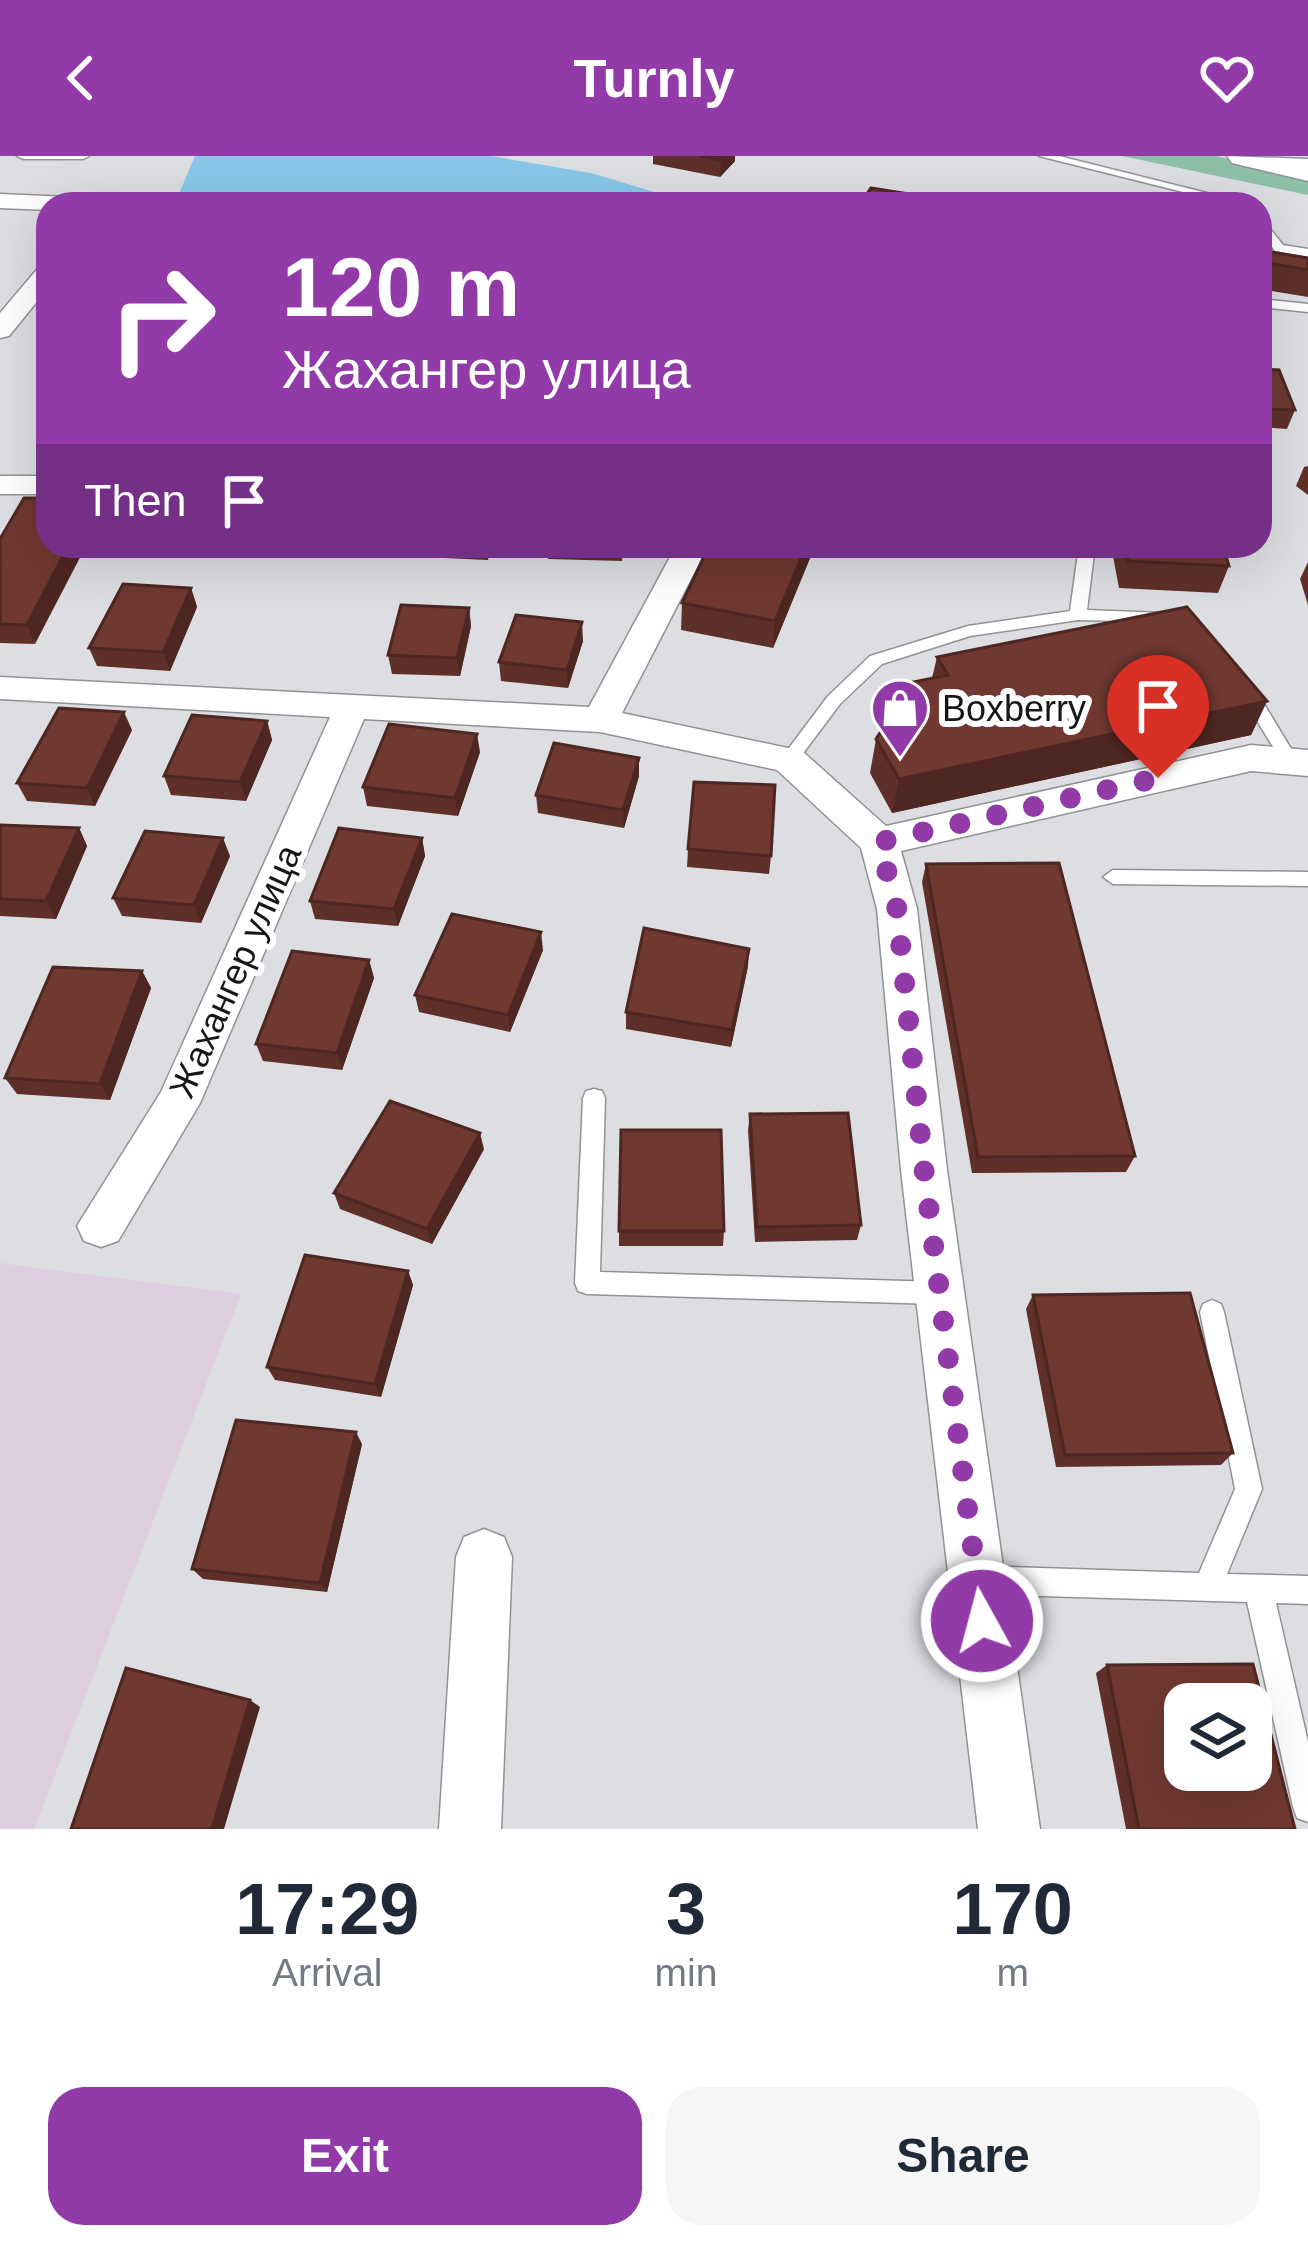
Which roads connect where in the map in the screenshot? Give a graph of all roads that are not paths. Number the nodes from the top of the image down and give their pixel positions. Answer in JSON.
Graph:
{"nodes":[{"id":1,"x":23,"y":156,"type":"edge"},
{"id":2,"x":83,"y":156,"type":"edge"},
{"id":3,"x":1045,"y":156,"type":"edge"},
{"id":4,"x":1244,"y":156,"type":"edge"},
{"id":5,"x":1308,"y":170,"type":"edge"},
{"id":6,"x":1195,"y":192,"type":"edge"},
{"id":7,"x":0,"y":201,"type":"edge"},
{"id":8,"x":36,"y":203,"type":"edge"},
{"id":9,"x":1272,"y":237,"type":"edge"},
{"id":10,"x":1308,"y":253,"type":"edge"},
{"id":11,"x":36,"y":286,"type":"edge"},
{"id":12,"x":1272,"y":304,"type":"edge"},
{"id":13,"x":1308,"y":308,"type":"edge"},
{"id":14,"x":0,"y":330,"type":"edge"},
{"id":15,"x":0,"y":484,"type":"edge"},
{"id":16,"x":36,"y":485,"type":"edge"},
{"id":17,"x":686,"y":558,"type":"edge"},
{"id":18,"x":1086,"y":558,"type":"edge"},
{"id":19,"x":1078,"y":615,"type":"junction"},
{"id":20,"x":1174,"y":620,"type":"edge"},
{"id":21,"x":1233,"y":667,"type":"edge"},
{"id":22,"x":0,"y":688,"type":"edge"},
{"id":23,"x":352,"y":707,"type":"junction"},
{"id":24,"x":600,"y":720,"type":"junction"},
{"id":25,"x":789,"y":760,"type":"junction"},
{"id":26,"x":1299,"y":762,"type":"edge"},
{"id":27,"x":879,"y":842,"type":"junction"},
{"id":28,"x":1113,"y":877,"type":"dead end"},
{"id":29,"x":1308,"y":879,"type":"edge"},
{"id":30,"x":594,"y":1098,"type":"dead end"},
{"id":31,"x":101,"y":1226,"type":"dead end"},
{"id":32,"x":940,"y":1293,"type":"junction"},
{"id":33,"x":1212,"y":1312,"type":"dead end"},
{"id":34,"x":484,"y":1557,"type":"dead end"},
{"id":35,"x":977,"y":1580,"type":"junction"},
{"id":36,"x":1207,"y":1587,"type":"junction"},
{"id":37,"x":1258,"y":1588,"type":"junction"},
{"id":38,"x":1308,"y":1589,"type":"edge"},
{"id":39,"x":1308,"y":1808,"type":"edge"},
{"id":40,"x":470,"y":1829,"type":"edge"},
{"id":41,"x":1009,"y":1829,"type":"edge"}],
"edges":[{"from":1,"to":2,"type":"lane"},
{"from":3,"to":6,"type":"lane"},
{"from":4,"to":5,"type":"main road"},
{"from":7,"to":8,"type":"street"},
{"from":9,"to":10,"type":"lane"},
{"from":11,"to":14,"type":"street"},
{"from":12,"to":13,"type":"lane"},
{"from":15,"to":16,"type":"street"},
{"from":17,"to":24,"type":"street"},
{"from":18,"to":19,"type":"lane"},
{"from":19,"to":20,"type":"lane"},
{"from":19,"to":25,"type":"lane"},
{"from":21,"to":26,"type":"lane"},
{"from":22,"to":23,"type":"street"},
{"from":23,"to":24,"type":"street"},
{"from":23,"to":31,"type":"street","name":"Жахангер улица"},
{"from":24,"to":25,"type":"street"},
{"from":25,"to":27,"type":"street"},
{"from":26,"to":27,"type":"street"},
{"from":27,"to":32,"type":"street"},
{"from":28,"to":29,"type":"lane"},
{"from":30,"to":32,"type":"lane"},
{"from":32,"to":35,"type":"street"},
{"from":33,"to":36,"type":"lane"},
{"from":34,"to":40,"type":"street"},
{"from":35,"to":36,"type":"lane"},
{"from":35,"to":41,"type":"street"},
{"from":36,"to":37,"type":"lane"},
{"from":37,"to":38,"type":"lane"},
{"from":37,"to":39,"type":"lane"}]}
